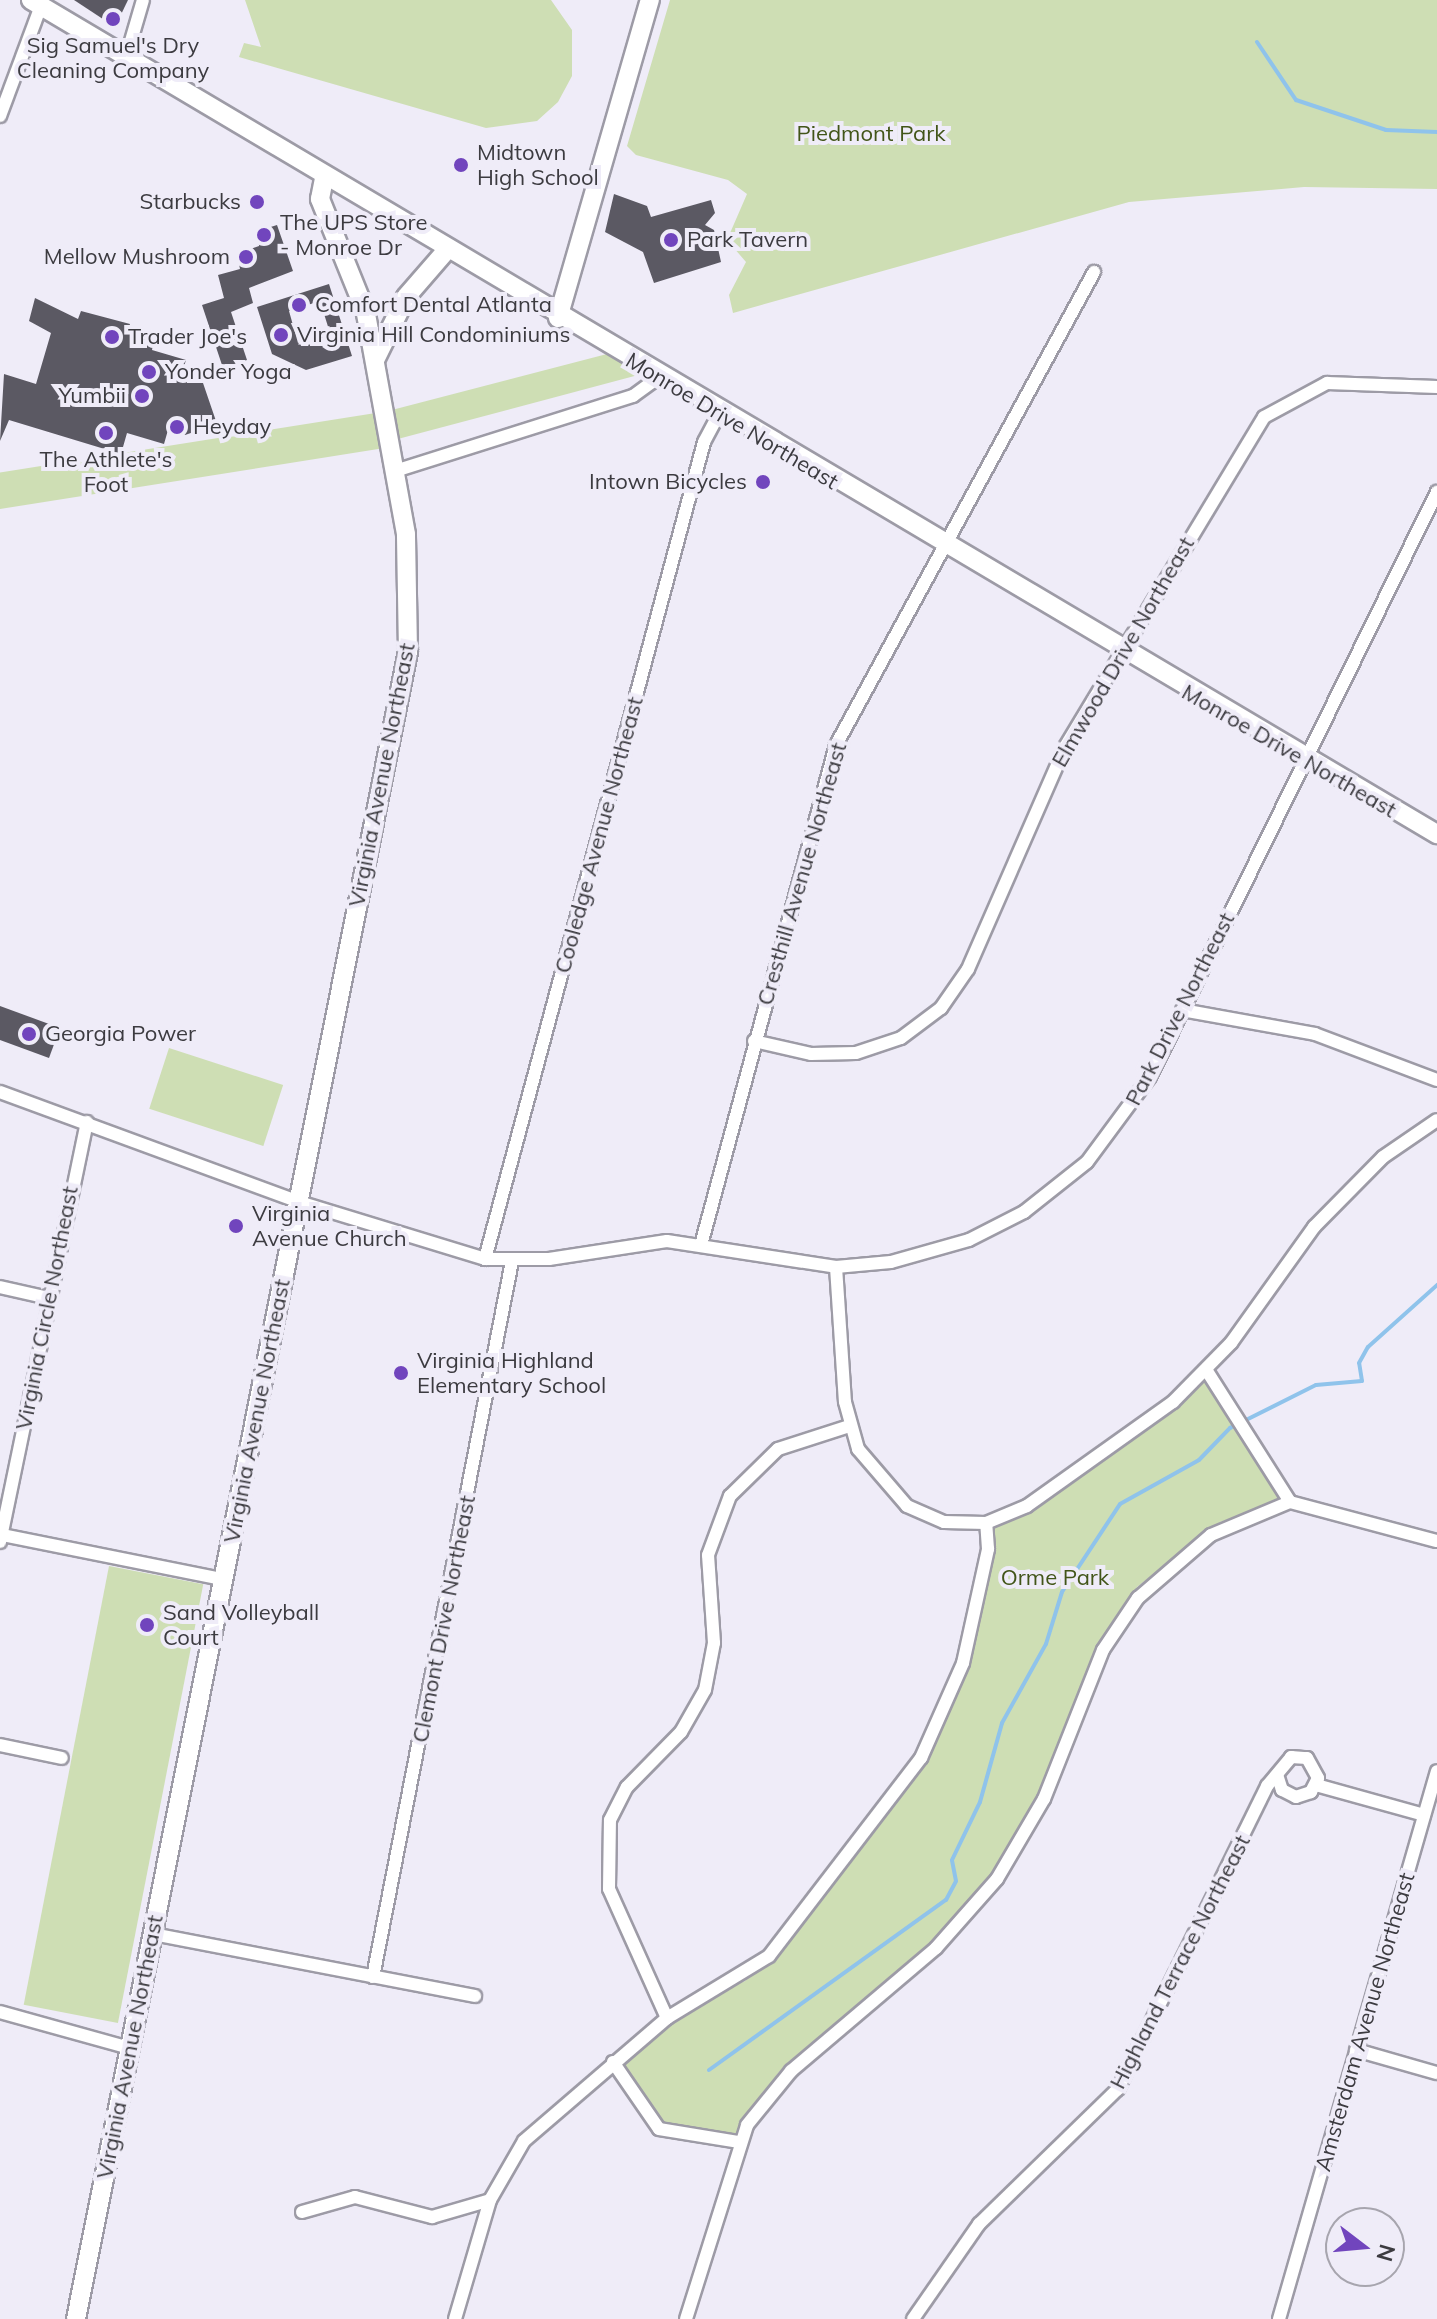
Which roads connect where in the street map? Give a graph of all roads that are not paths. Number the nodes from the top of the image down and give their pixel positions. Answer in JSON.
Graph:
{"nodes":[{"id":1,"x":143,"y":0,"type":"edge"},
{"id":2,"x":650,"y":0,"type":"edge"},
{"id":3,"x":36,"y":3,"type":"edge"},
{"id":4,"x":126,"y":58,"type":"junction"},
{"id":5,"x":0,"y":116,"type":"edge"},
{"id":6,"x":324,"y":179,"type":"junction"},
{"id":7,"x":446,"y":251,"type":"junction"},
{"id":8,"x":1094,"y":272,"type":"dead end"},
{"id":9,"x":558,"y":318,"type":"junction"},
{"id":10,"x":375,"y":360,"type":"junction"},
{"id":11,"x":659,"y":377,"type":"junction"},
{"id":12,"x":1437,"y":387,"type":"edge"},
{"id":13,"x":719,"y":414,"type":"junction"},
{"id":14,"x":395,"y":471,"type":"junction"},
{"id":15,"x":1437,"y":492,"type":"edge"},
{"id":16,"x":943,"y":547,"type":"junction"},
{"id":17,"x":1120,"y":652,"type":"junction"},
{"id":18,"x":1302,"y":758,"type":"junction"},
{"id":19,"x":1437,"y":834,"type":"edge"},
{"id":20,"x":1182,"y":1010,"type":"junction"},
{"id":21,"x":754,"y":1041,"type":"junction"},
{"id":22,"x":1437,"y":1080,"type":"edge"},
{"id":23,"x":0,"y":1092,"type":"edge"},
{"id":24,"x":1437,"y":1120,"type":"edge"},
{"id":25,"x":87,"y":1122,"type":"junction"},
{"id":26,"x":299,"y":1202,"type":"junction"},
{"id":27,"x":701,"y":1245,"type":"junction"},
{"id":28,"x":485,"y":1259,"type":"junction"},
{"id":29,"x":512,"y":1261,"type":"junction"},
{"id":30,"x":836,"y":1267,"type":"junction"},
{"id":31,"x":0,"y":1287,"type":"edge"},
{"id":32,"x":49,"y":1298,"type":"junction"},
{"id":33,"x":1207,"y":1371,"type":"junction"},
{"id":34,"x":849,"y":1426,"type":"junction"},
{"id":35,"x":1290,"y":1502,"type":"junction"},
{"id":36,"x":986,"y":1523,"type":"junction"},
{"id":37,"x":1,"y":1539,"type":"edge"},
{"id":38,"x":1437,"y":1541,"type":"edge"},
{"id":39,"x":223,"y":1579,"type":"junction"},
{"id":40,"x":0,"y":1745,"type":"edge"},
{"id":41,"x":62,"y":1758,"type":"dead end"},
{"id":42,"x":1437,"y":1771,"type":"edge"},
{"id":43,"x":1277,"y":1775,"type":"junction"},
{"id":44,"x":1316,"y":1785,"type":"junction"},
{"id":45,"x":1424,"y":1815,"type":"junction"},
{"id":46,"x":153,"y":1934,"type":"junction"},
{"id":47,"x":373,"y":1977,"type":"junction"},
{"id":48,"x":475,"y":1996,"type":"dead end"},
{"id":49,"x":0,"y":2012,"type":"edge"},
{"id":50,"x":667,"y":2018,"type":"junction"},
{"id":51,"x":130,"y":2048,"type":"junction"},
{"id":52,"x":1356,"y":2050,"type":"junction"},
{"id":53,"x":613,"y":2062,"type":"junction"},
{"id":54,"x":1437,"y":2073,"type":"edge"},
{"id":55,"x":738,"y":2142,"type":"junction"},
{"id":56,"x":490,"y":2200,"type":"junction"},
{"id":57,"x":302,"y":2212,"type":"dead end"},
{"id":58,"x":76,"y":2319,"type":"edge"},
{"id":59,"x":455,"y":2319,"type":"edge"},
{"id":60,"x":686,"y":2319,"type":"edge"},
{"id":61,"x":913,"y":2319,"type":"edge"},
{"id":62,"x":1279,"y":2319,"type":"edge"}],
"edges":[{"from":1,"to":4,"type":"street"},
{"from":2,"to":9,"type":"street"},
{"from":3,"to":4,"type":"street","name":"Monroe Drive Northeast"},
{"from":3,"to":5,"type":"street"},
{"from":4,"to":6,"type":"street","name":"Monroe Drive Northeast"},
{"from":6,"to":7,"type":"street","name":"Monroe Drive Northeast"},
{"from":6,"to":10,"type":"street","name":"Virginia Avenue Northeast"},
{"from":7,"to":9,"type":"street","name":"Monroe Drive Northeast"},
{"from":7,"to":10,"type":"street"},
{"from":8,"to":16,"type":"street","name":"Cresthill Avenue Northeast"},
{"from":9,"to":11,"type":"street","name":"Monroe Drive Northeast"},
{"from":10,"to":14,"type":"street","name":"Virginia Avenue Northeast"},
{"from":11,"to":13,"type":"street","name":"Monroe Drive Northeast"},
{"from":11,"to":14,"type":"street"},
{"from":12,"to":17,"type":"street","name":"Elmwood Drive Northeast"},
{"from":13,"to":16,"type":"street","name":"Monroe Drive Northeast"},
{"from":13,"to":28,"type":"street","name":"Cooledge Avenue Northeast"},
{"from":14,"to":26,"type":"street","name":"Virginia Avenue Northeast"},
{"from":15,"to":18,"type":"street","name":"Park Drive Northeast"},
{"from":16,"to":17,"type":"street","name":"Monroe Drive Northeast"},
{"from":16,"to":21,"type":"street","name":"Cresthill Avenue Northeast"},
{"from":17,"to":18,"type":"street","name":"Monroe Drive Northeast"},
{"from":17,"to":21,"type":"street","name":"Elmwood Drive Northeast"},
{"from":18,"to":19,"type":"street","name":"Monroe Drive Northeast"},
{"from":18,"to":20,"type":"street","name":"Park Drive Northeast"},
{"from":20,"to":22,"type":"street"},
{"from":20,"to":30,"type":"street","name":"Park Drive Northeast"},
{"from":21,"to":27,"type":"street","name":"Cresthill Avenue Northeast"},
{"from":23,"to":25,"type":"street","name":"Park Drive Northeast"},
{"from":24,"to":33,"type":"street"},
{"from":25,"to":26,"type":"street","name":"Park Drive Northeast"},
{"from":25,"to":32,"type":"street","name":"Virginia Circle Northeast"},
{"from":26,"to":28,"type":"street","name":"Park Drive Northeast"},
{"from":26,"to":39,"type":"street","name":"Virginia Avenue Northeast"},
{"from":27,"to":29,"type":"street","name":"Park Drive Northeast"},
{"from":27,"to":30,"type":"street","name":"Park Drive Northeast"},
{"from":28,"to":29,"type":"street","name":"Park Drive Northeast"},
{"from":29,"to":47,"type":"street","name":"Clemont Drive Northeast"},
{"from":30,"to":34,"type":"street"},
{"from":31,"to":32,"type":"street"},
{"from":32,"to":37,"type":"street","name":"Virginia Circle Northeast"},
{"from":33,"to":35,"type":"street"},
{"from":33,"to":36,"type":"street"},
{"from":34,"to":36,"type":"street"},
{"from":34,"to":50,"type":"street"},
{"from":35,"to":38,"type":"street"},
{"from":35,"to":55,"type":"street"},
{"from":36,"to":50,"type":"street"},
{"from":37,"to":39,"type":"street"},
{"from":39,"to":46,"type":"street","name":"Virginia Avenue Northeast"},
{"from":40,"to":41,"type":"street"},
{"from":42,"to":45,"type":"street","name":"Amsterdam Avenue Northeast"},
{"from":43,"to":44,"type":"street"},
{"from":43,"to":44,"type":"street"},
{"from":43,"to":61,"type":"street","name":"Highland Terrace Northeast"},
{"from":44,"to":45,"type":"street"},
{"from":45,"to":52,"type":"street","name":"Amsterdam Avenue Northeast"},
{"from":46,"to":47,"type":"street"},
{"from":46,"to":51,"type":"street","name":"Virginia Avenue Northeast"},
{"from":47,"to":48,"type":"street"},
{"from":49,"to":51,"type":"street"},
{"from":50,"to":53,"type":"street"},
{"from":51,"to":58,"type":"street","name":"Virginia Avenue Northeast"},
{"from":52,"to":54,"type":"street"},
{"from":52,"to":62,"type":"street","name":"Amsterdam Avenue Northeast"},
{"from":53,"to":55,"type":"street"},
{"from":53,"to":56,"type":"street"},
{"from":55,"to":60,"type":"street"},
{"from":56,"to":57,"type":"street"},
{"from":56,"to":59,"type":"street"}]}
